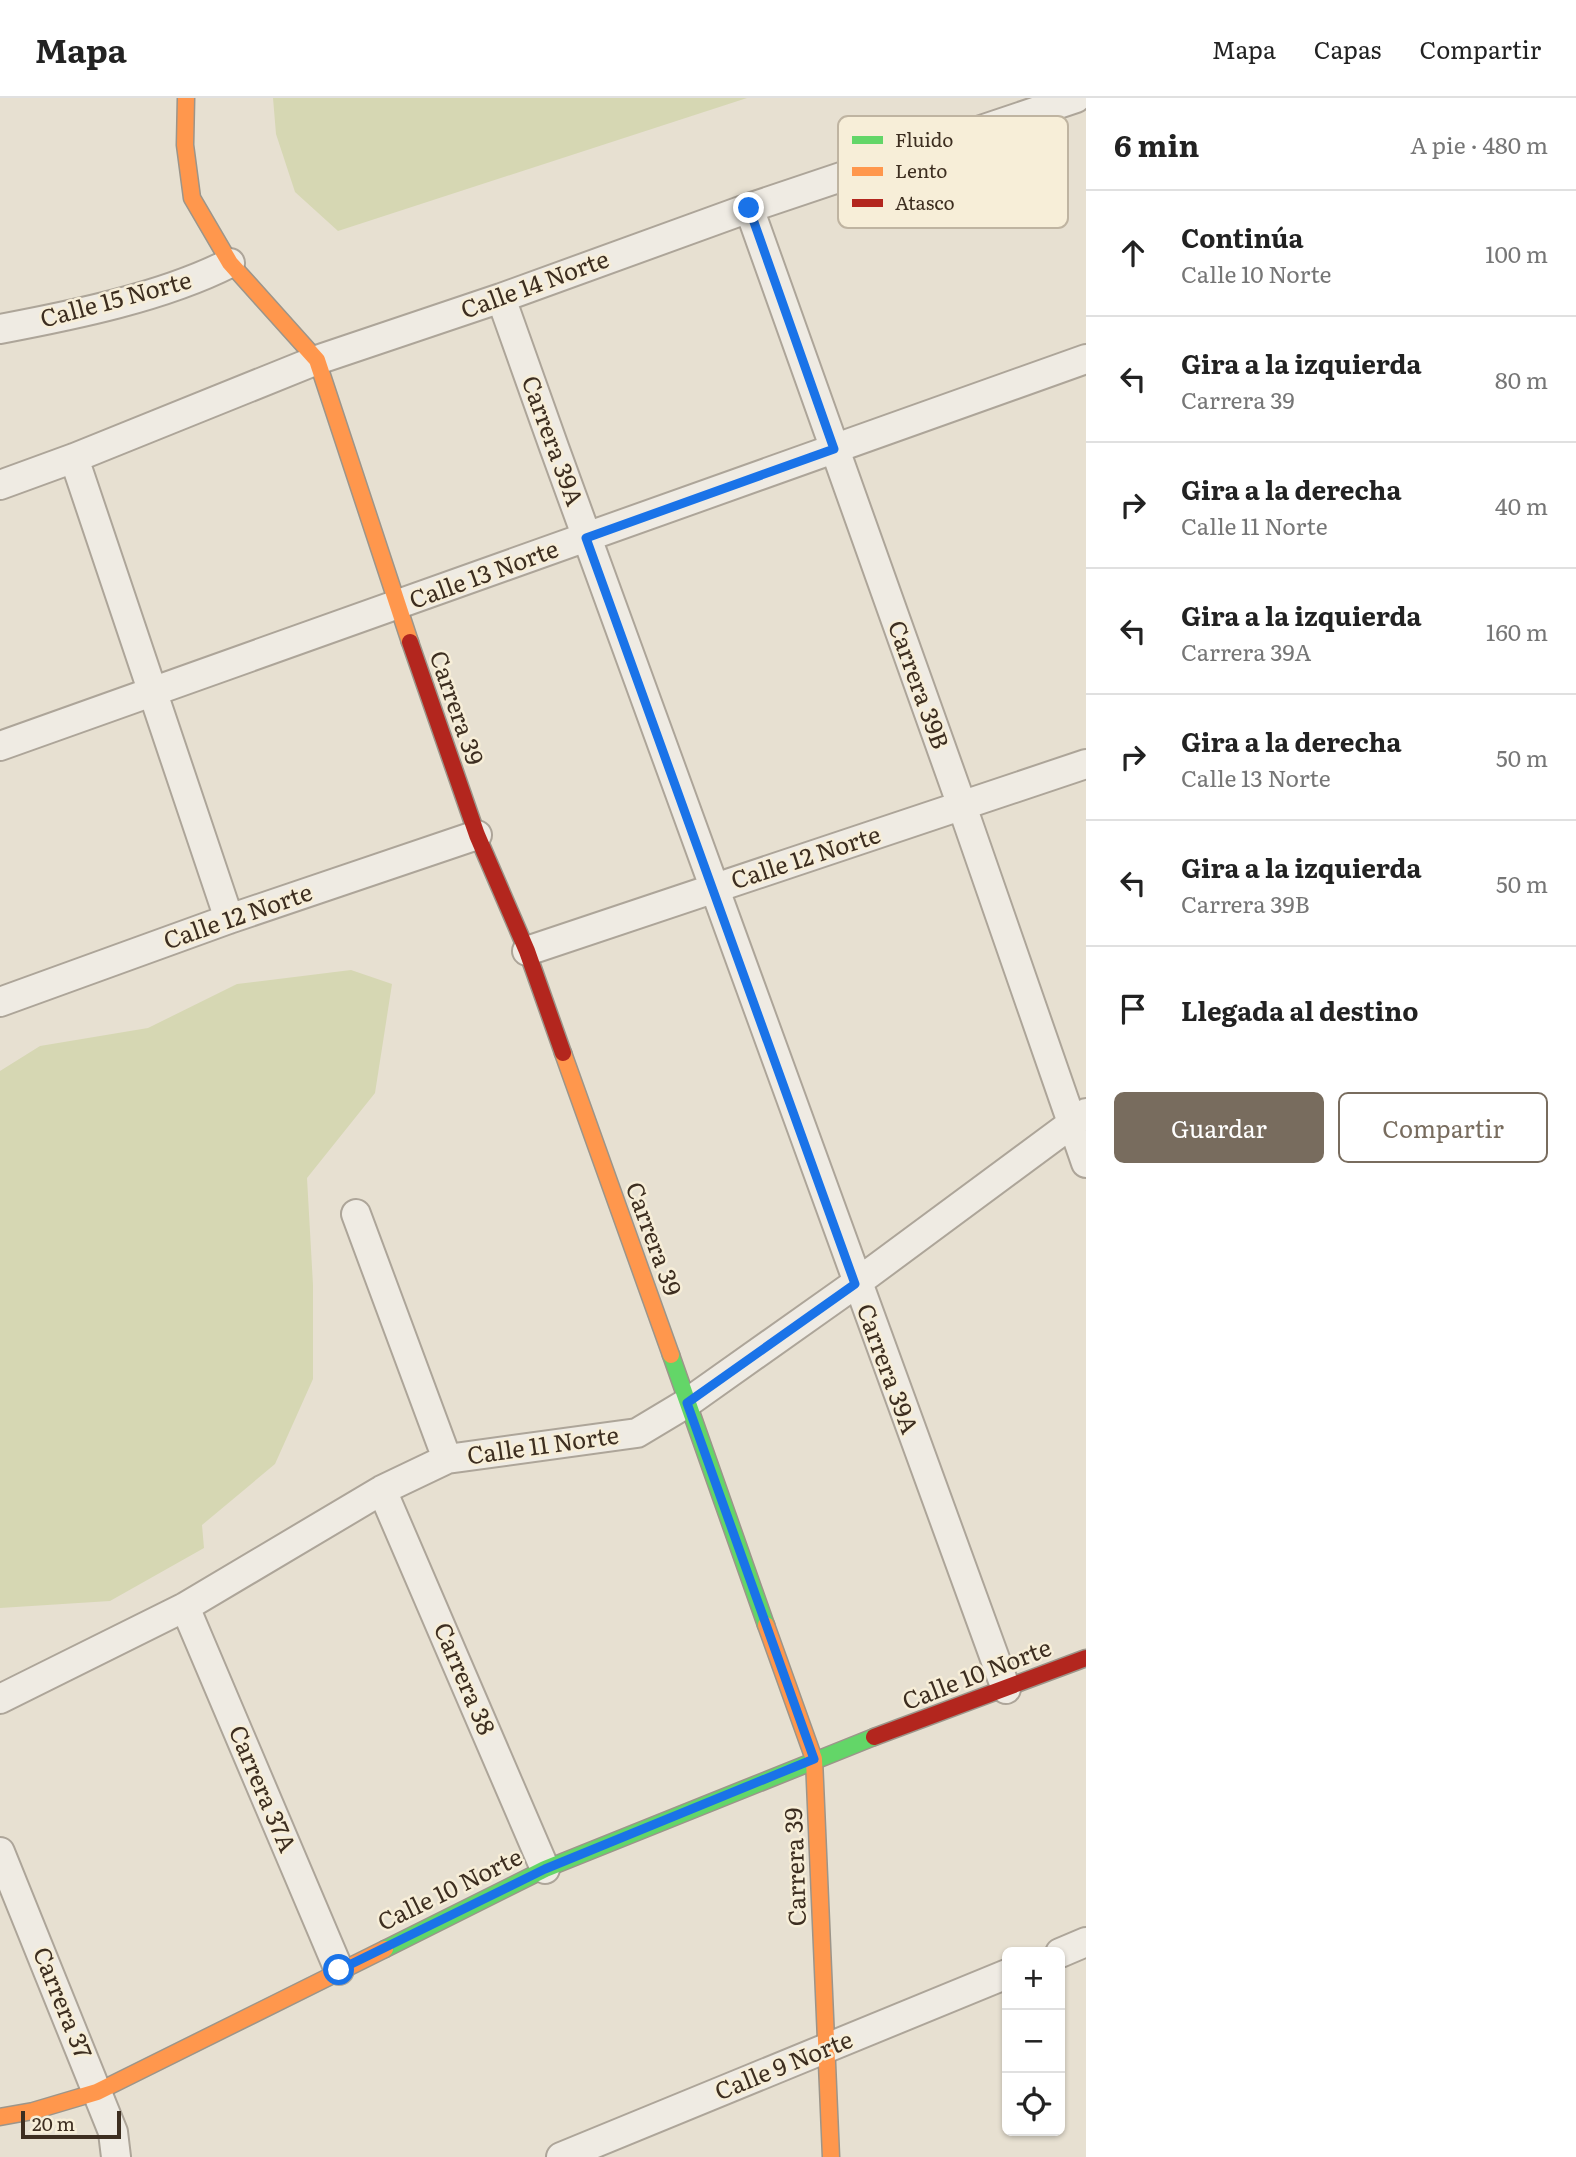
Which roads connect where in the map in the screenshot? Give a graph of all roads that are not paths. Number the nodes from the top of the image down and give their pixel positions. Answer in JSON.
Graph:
{"nodes":[{"id":1,"x":186,"y":98,"type":"edge"},
{"id":2,"x":1076,"y":98,"type":"edge"},
{"id":3,"x":1022,"y":116,"type":"edge"},
{"id":4,"x":838,"y":178,"type":"edge"},
{"id":5,"x":749,"y":208,"type":"junction"},
{"id":6,"x":230,"y":263,"type":"junction"},
{"id":7,"x":501,"y":298,"type":"junction"},
{"id":8,"x":0,"y":329,"type":"edge"},
{"id":9,"x":317,"y":360,"type":"junction"},
{"id":10,"x":1085,"y":362,"type":"edge"},
{"id":11,"x":834,"y":449,"type":"junction"},
{"id":12,"x":74,"y":458,"type":"junction"},
{"id":13,"x":0,"y":485,"type":"edge"},
{"id":14,"x":586,"y":538,"type":"junction"},
{"id":15,"x":397,"y":606,"type":"junction"},
{"id":16,"x":153,"y":692,"type":"junction"},
{"id":17,"x":0,"y":746,"type":"edge"},
{"id":18,"x":1086,"y":764,"type":"edge"},
{"id":19,"x":962,"y":806,"type":"junction"},
{"id":20,"x":477,"y":835,"type":"junction"},
{"id":21,"x":711,"y":889,"type":"junction"},
{"id":22,"x":229,"y":919,"type":"junction"},
{"id":23,"x":527,"y":951,"type":"junction"},
{"id":24,"x":0,"y":1002,"type":"edge"},
{"id":25,"x":1079,"y":1118,"type":"edge"},
{"id":26,"x":1086,"y":1163,"type":"edge"},
{"id":27,"x":356,"y":1214,"type":"dead end"},
{"id":28,"x":855,"y":1284,"type":"junction"},
{"id":29,"x":687,"y":1403,"type":"junction"},
{"id":30,"x":447,"y":1459,"type":"junction"},
{"id":31,"x":383,"y":1490,"type":"junction"},
{"id":32,"x":185,"y":1607,"type":"junction"},
{"id":33,"x":1086,"y":1658,"type":"edge"},
{"id":34,"x":1006,"y":1689,"type":"junction"},
{"id":35,"x":0,"y":1699,"type":"edge"},
{"id":36,"x":814,"y":1759,"type":"junction"},
{"id":37,"x":0,"y":1852,"type":"edge"},
{"id":38,"x":545,"y":1869,"type":"junction"},
{"id":39,"x":1086,"y":1942,"type":"edge"},
{"id":40,"x":1065,"y":1951,"type":"edge"},
{"id":41,"x":339,"y":1970,"type":"junction"},
{"id":42,"x":1002,"y":1977,"type":"edge"},
{"id":43,"x":826,"y":2049,"type":"junction"},
{"id":44,"x":97,"y":2092,"type":"junction"},
{"id":45,"x":0,"y":2117,"type":"edge"},
{"id":46,"x":116,"y":2157,"type":"edge"},
{"id":47,"x":561,"y":2157,"type":"edge"},
{"id":48,"x":831,"y":2157,"type":"edge"}],
"edges":[{"from":1,"to":6,"type":"street"},
{"from":2,"to":3,"type":"street","name":"Calle 14 Norte"},
{"from":4,"to":5,"type":"street","name":"Calle 14 Norte"},
{"from":5,"to":7,"type":"street","name":"Calle 14 Norte"},
{"from":5,"to":11,"type":"street","name":"Carrera 39B"},
{"from":6,"to":8,"type":"street","name":"Calle 15 Norte"},
{"from":6,"to":9,"type":"street"},
{"from":7,"to":9,"type":"street","name":"Calle 14 Norte"},
{"from":7,"to":14,"type":"street","name":"Carrera 39A"},
{"from":9,"to":12,"type":"street","name":"Calle 14 Norte"},
{"from":9,"to":15,"type":"street","name":"Carrera 39"},
{"from":10,"to":11,"type":"street","name":"Calle 13 Norte"},
{"from":11,"to":14,"type":"street","name":"Calle 13 Norte"},
{"from":11,"to":19,"type":"street","name":"Carrera 39B"},
{"from":12,"to":13,"type":"street","name":"Calle 14 Norte"},
{"from":12,"to":16,"type":"street"},
{"from":14,"to":15,"type":"street","name":"Calle 13 Norte"},
{"from":14,"to":21,"type":"street","name":"Carrera 39A"},
{"from":15,"to":16,"type":"street","name":"Calle 13 Norte"},
{"from":15,"to":20,"type":"street","name":"Carrera 39"},
{"from":16,"to":17,"type":"street","name":"Calle 13 Norte"},
{"from":16,"to":22,"type":"street"},
{"from":18,"to":19,"type":"street","name":"Calle 12 Norte"},
{"from":19,"to":21,"type":"street","name":"Calle 12 Norte"},
{"from":19,"to":25,"type":"street","name":"Carrera 39B"},
{"from":20,"to":22,"type":"street","name":"Calle 12 Norte"},
{"from":20,"to":23,"type":"street","name":"Carrera 39"},
{"from":21,"to":23,"type":"street","name":"Calle 12 Norte"},
{"from":21,"to":28,"type":"street","name":"Carrera 39A"},
{"from":22,"to":24,"type":"street","name":"Calle 12 Norte"},
{"from":23,"to":29,"type":"street","name":"Carrera 39"},
{"from":25,"to":26,"type":"street","name":"Carrera 39B"},
{"from":25,"to":28,"type":"street","name":"Calle 11 Norte"},
{"from":27,"to":30,"type":"street"},
{"from":28,"to":29,"type":"street","name":"Calle 11 Norte"},
{"from":28,"to":34,"type":"street","name":"Carrera 39A"},
{"from":29,"to":30,"type":"street","name":"Calle 11 Norte"},
{"from":29,"to":36,"type":"street","name":"Carrera 39"},
{"from":30,"to":31,"type":"street","name":"Calle 11 Norte"},
{"from":31,"to":32,"type":"street","name":"Calle 11 Norte"},
{"from":31,"to":38,"type":"street","name":"Carrera 38"},
{"from":32,"to":35,"type":"street","name":"Calle 11 Norte"},
{"from":32,"to":41,"type":"street","name":"Carrera 37A"},
{"from":33,"to":34,"type":"street","name":"Calle 10 Norte"},
{"from":34,"to":36,"type":"street","name":"Calle 10 Norte"},
{"from":36,"to":38,"type":"street","name":"Calle 10 Norte"},
{"from":36,"to":43,"type":"street","name":"Carrera 39"},
{"from":37,"to":44,"type":"street","name":"Carrera 37"},
{"from":38,"to":41,"type":"street","name":"Calle 10 Norte"},
{"from":39,"to":40,"type":"street"},
{"from":41,"to":44,"type":"street","name":"Calle 10 Norte"},
{"from":42,"to":43,"type":"street","name":"Calle 9 Norte"},
{"from":43,"to":47,"type":"street","name":"Calle 9 Norte"},
{"from":43,"to":48,"type":"street","name":"Carrera 39"},
{"from":44,"to":45,"type":"street","name":"Calle 10 Norte"},
{"from":44,"to":46,"type":"street","name":"Carrera 37"}]}
